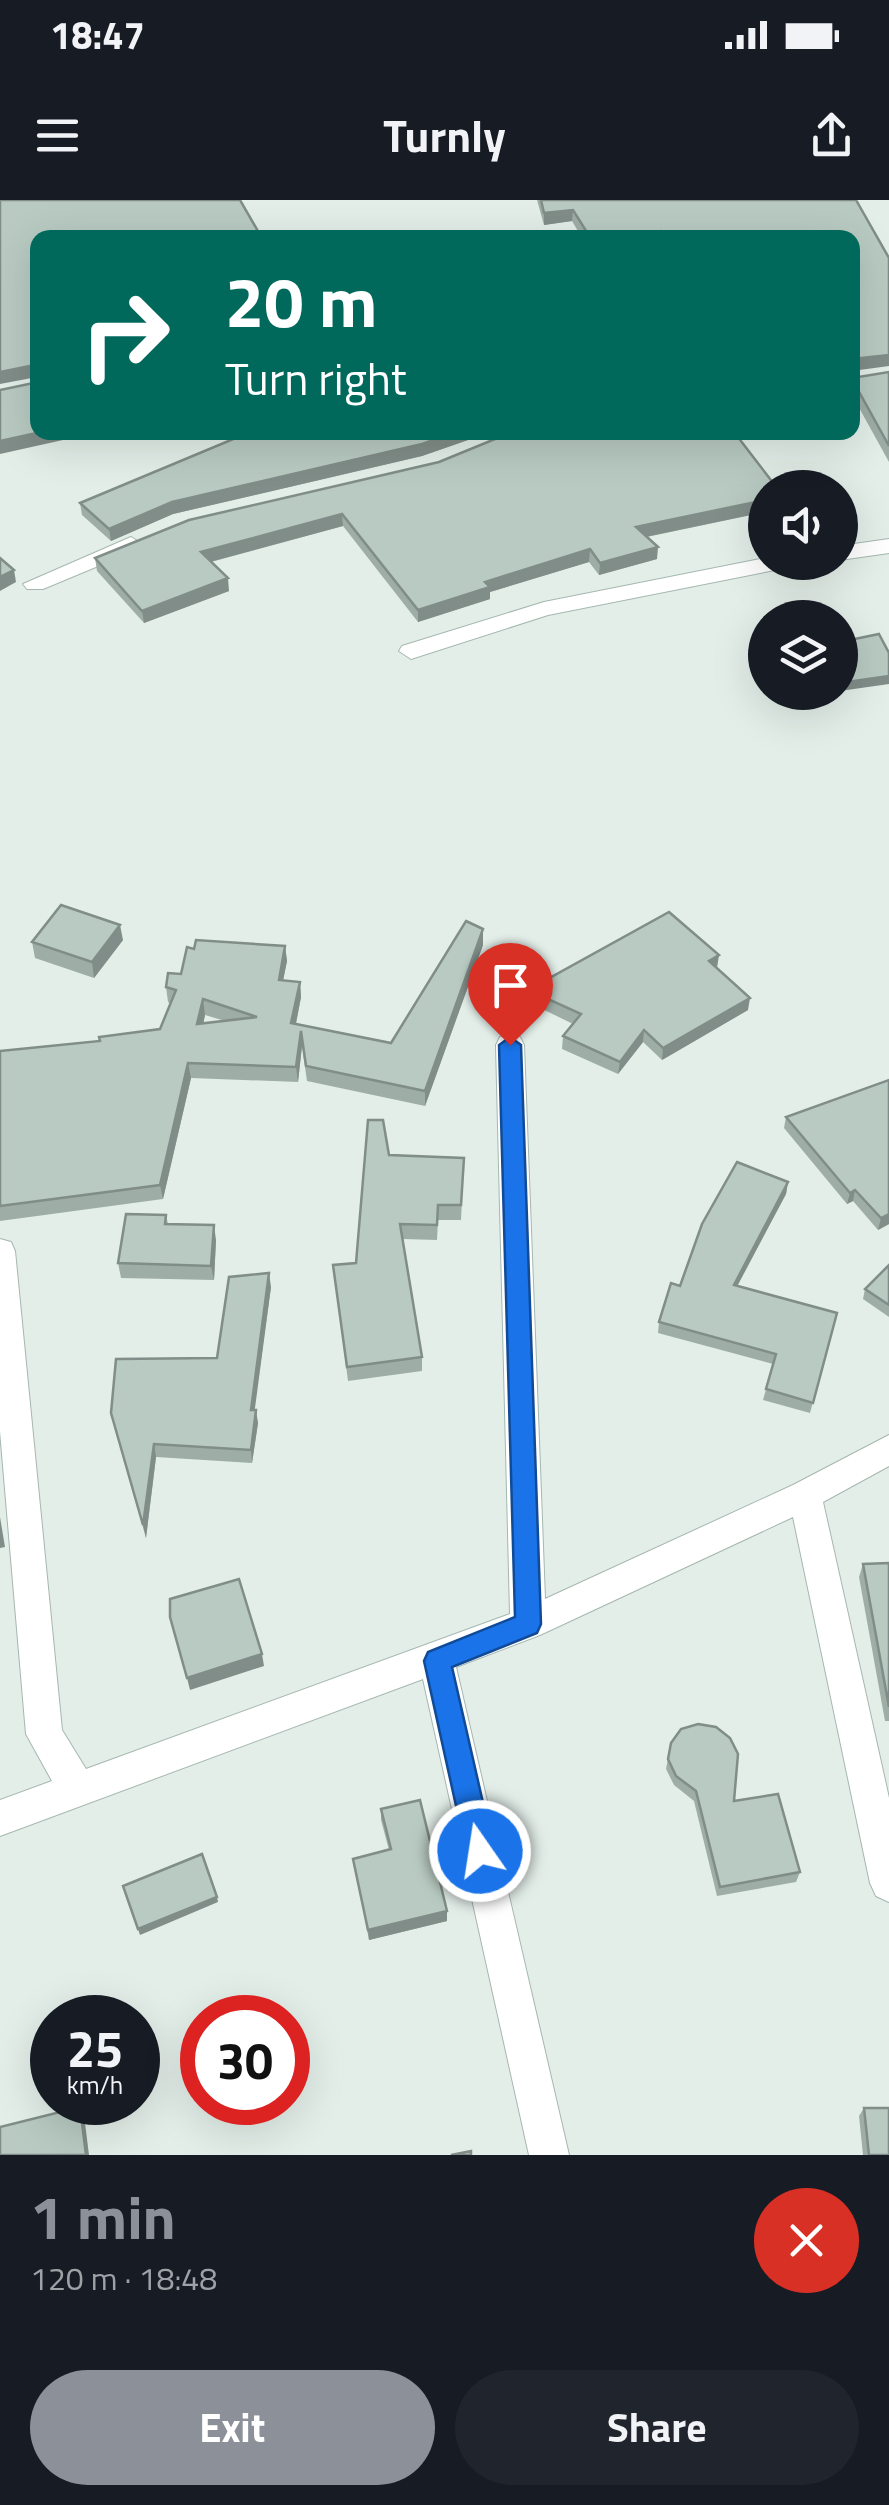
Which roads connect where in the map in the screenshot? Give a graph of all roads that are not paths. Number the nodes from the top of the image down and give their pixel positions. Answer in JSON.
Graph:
{"nodes":[{"id":1,"x":145,"y":538,"type":"edge"},
{"id":2,"x":889,"y":546,"type":"edge"},
{"id":3,"x":858,"y":550,"type":"edge"},
{"id":4,"x":748,"y":568,"type":"edge"},
{"id":5,"x":35,"y":584,"type":"dead end"},
{"id":6,"x":411,"y":651,"type":"dead end"},
{"id":7,"x":510,"y":1045,"type":"dead end"},
{"id":8,"x":0,"y":1251,"type":"edge"},
{"id":9,"x":889,"y":1448,"type":"edge"},
{"id":10,"x":804,"y":1495,"type":"junction"},
{"id":11,"x":528,"y":1624,"type":"junction"},
{"id":12,"x":437,"y":1661,"type":"junction"},
{"id":13,"x":78,"y":1790,"type":"junction"},
{"id":14,"x":0,"y":1818,"type":"edge"},
{"id":15,"x":889,"y":1883,"type":"edge"},
{"id":16,"x":549,"y":2155,"type":"edge"}],
"edges":[{"from":1,"to":5,"type":"street"},
{"from":2,"to":3,"type":"street"},
{"from":4,"to":6,"type":"street"},
{"from":7,"to":11,"type":"street"},
{"from":8,"to":13,"type":"street"},
{"from":9,"to":10,"type":"street"},
{"from":10,"to":11,"type":"street"},
{"from":10,"to":15,"type":"street"},
{"from":11,"to":12,"type":"street"},
{"from":12,"to":13,"type":"street"},
{"from":12,"to":16,"type":"street"},
{"from":13,"to":14,"type":"street"}]}
